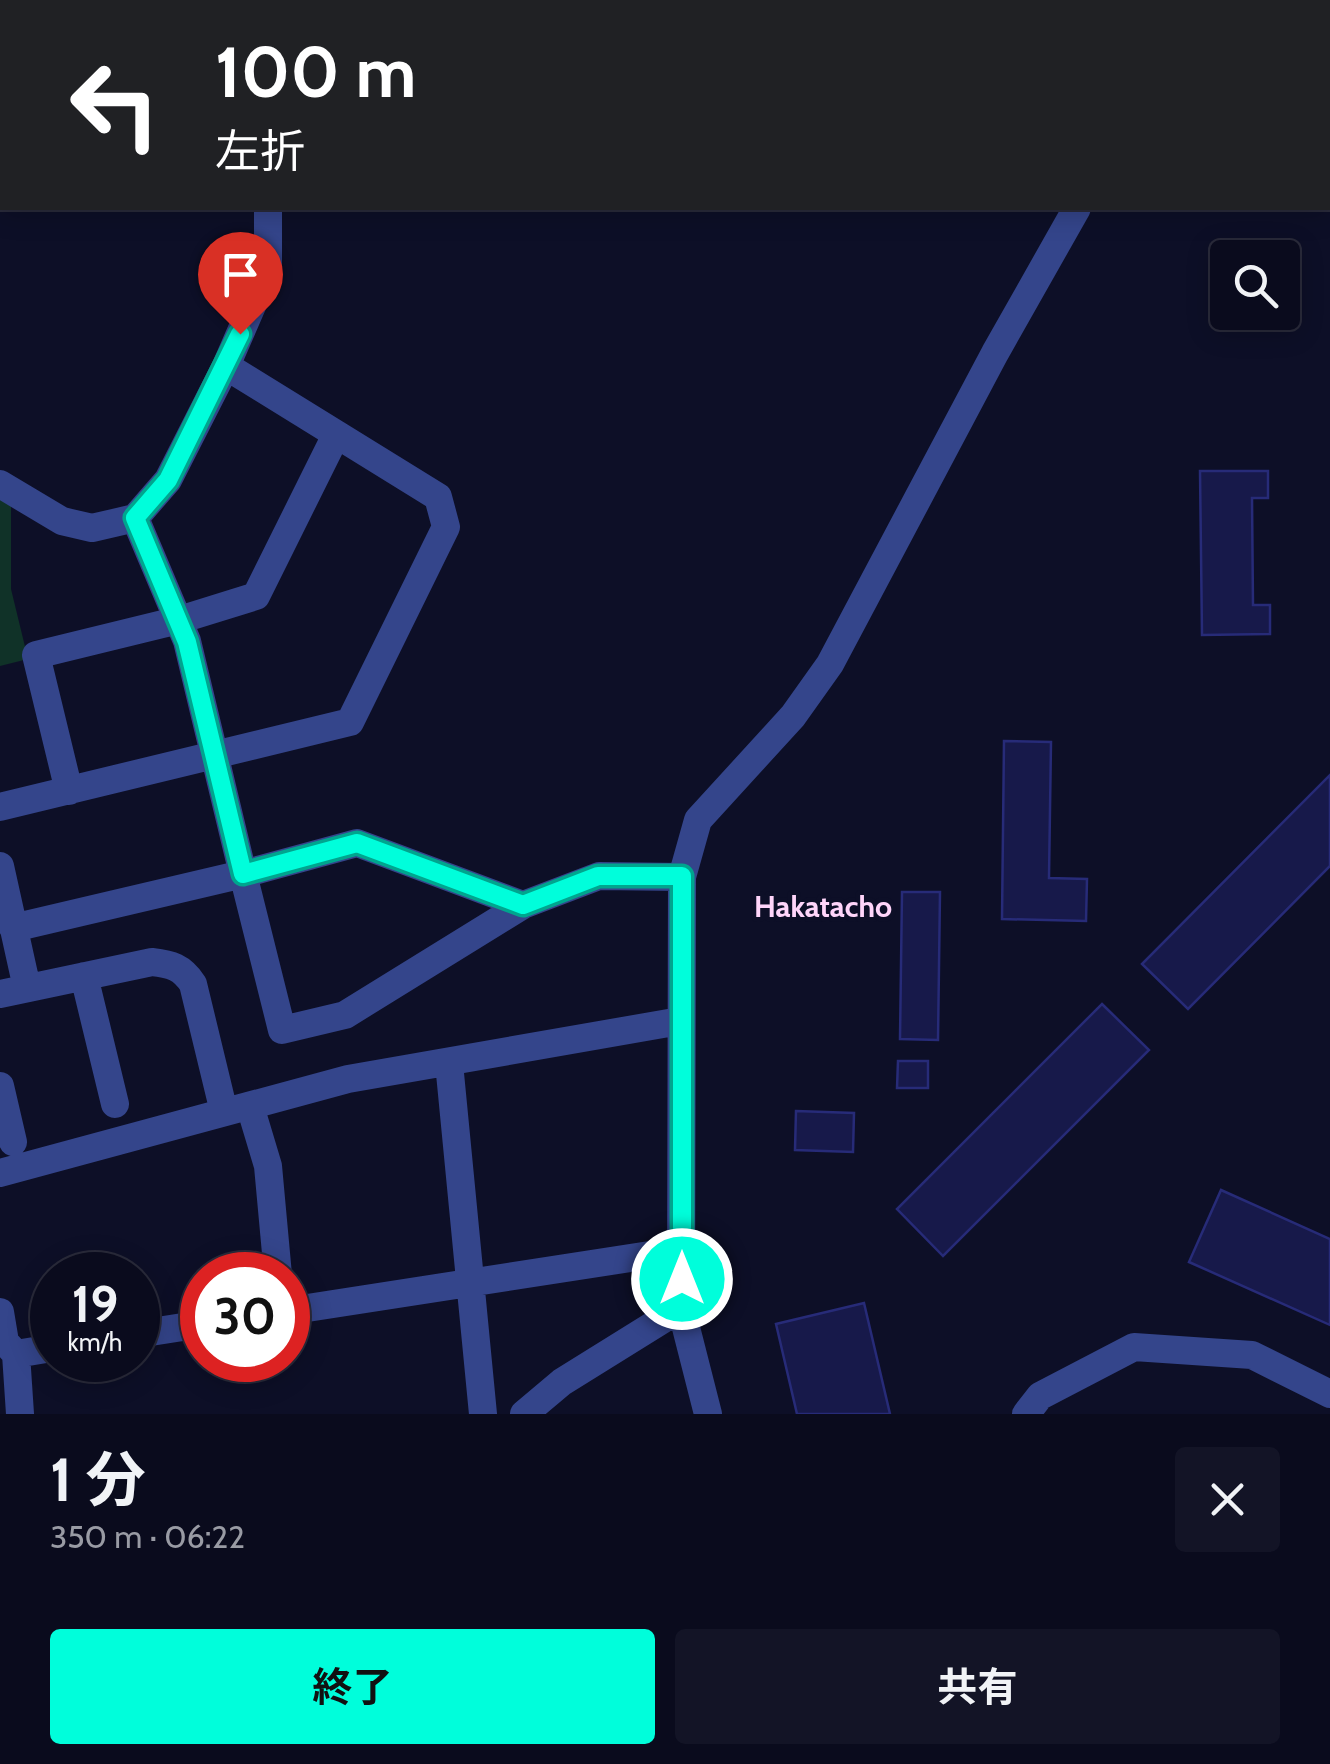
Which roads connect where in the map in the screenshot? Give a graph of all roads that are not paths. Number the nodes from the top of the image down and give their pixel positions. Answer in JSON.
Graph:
{"nodes":[{"id":1,"x":268,"y":210,"type":"edge"},
{"id":2,"x":1076,"y":210,"type":"edge"},
{"id":3,"x":226,"y":366,"type":"junction"},
{"id":4,"x":336,"y":435,"type":"junction"},
{"id":5,"x":0,"y":484,"type":"edge"},
{"id":6,"x":135,"y":518,"type":"junction"},
{"id":7,"x":178,"y":620,"type":"junction"},
{"id":8,"x":214,"y":757,"type":"junction"},
{"id":9,"x":68,"y":791,"type":"junction"},
{"id":10,"x":0,"y":807,"type":"edge"},
{"id":11,"x":0,"y":866,"type":"edge"},
{"id":12,"x":243,"y":874,"type":"junction"},
{"id":13,"x":682,"y":876,"type":"junction"},
{"id":14,"x":523,"y":905,"type":"junction"},
{"id":15,"x":13,"y":928,"type":"junction"},
{"id":16,"x":84,"y":976,"type":"junction"},
{"id":17,"x":13,"y":991,"type":"edge"},
{"id":18,"x":680,"y":1022,"type":"junction"},
{"id":19,"x":450,"y":1062,"type":"junction"},
{"id":20,"x":0,"y":1086,"type":"edge"},
{"id":21,"x":116,"y":1104,"type":"dead end"},
{"id":22,"x":237,"y":1109,"type":"junction"},
{"id":23,"x":13,"y":1142,"type":"dead end"},
{"id":24,"x":0,"y":1172,"type":"edge"},
{"id":25,"x":682,"y":1250,"type":"junction"},
{"id":26,"x":276,"y":1252,"type":"edge"},
{"id":27,"x":471,"y":1281,"type":"junction"},
{"id":28,"x":310,"y":1307,"type":"edge"},
{"id":29,"x":681,"y":1308,"type":"junction"},
{"id":30,"x":0,"y":1312,"type":"edge"},
{"id":31,"x":30,"y":1352,"type":"edge"},
{"id":32,"x":16,"y":1354,"type":"junction"},
{"id":33,"x":1330,"y":1394,"type":"edge"},
{"id":34,"x":20,"y":1414,"type":"edge"},
{"id":35,"x":484,"y":1414,"type":"edge"},
{"id":36,"x":524,"y":1414,"type":"edge"},
{"id":37,"x":708,"y":1414,"type":"edge"},
{"id":38,"x":1026,"y":1414,"type":"edge"}],
"edges":[{"from":1,"to":3,"type":"street"},
{"from":2,"to":13,"type":"street"},
{"from":3,"to":4,"type":"street"},
{"from":3,"to":6,"type":"street"},
{"from":4,"to":7,"type":"street"},
{"from":4,"to":8,"type":"street"},
{"from":5,"to":6,"type":"street"},
{"from":6,"to":7,"type":"street"},
{"from":7,"to":8,"type":"street"},
{"from":7,"to":9,"type":"street"},
{"from":8,"to":9,"type":"street"},
{"from":8,"to":12,"type":"street"},
{"from":9,"to":10,"type":"street"},
{"from":11,"to":15,"type":"street"},
{"from":12,"to":14,"type":"street"},
{"from":12,"to":14,"type":"street"},
{"from":12,"to":15,"type":"street"},
{"from":13,"to":14,"type":"street"},
{"from":13,"to":18,"type":"street"},
{"from":15,"to":17,"type":"street"},
{"from":16,"to":17,"type":"street"},
{"from":16,"to":21,"type":"street"},
{"from":16,"to":22,"type":"street"},
{"from":18,"to":19,"type":"street"},
{"from":18,"to":25,"type":"street"},
{"from":19,"to":22,"type":"street"},
{"from":19,"to":27,"type":"street"},
{"from":20,"to":23,"type":"street"},
{"from":22,"to":24,"type":"street"},
{"from":22,"to":26,"type":"street"},
{"from":25,"to":27,"type":"street"},
{"from":25,"to":29,"type":"street"},
{"from":27,"to":28,"type":"street"},
{"from":27,"to":35,"type":"street"},
{"from":29,"to":36,"type":"street"},
{"from":29,"to":37,"type":"street"},
{"from":30,"to":32,"type":"street"},
{"from":31,"to":32,"type":"street"},
{"from":32,"to":34,"type":"street"},
{"from":33,"to":38,"type":"street"}]}
